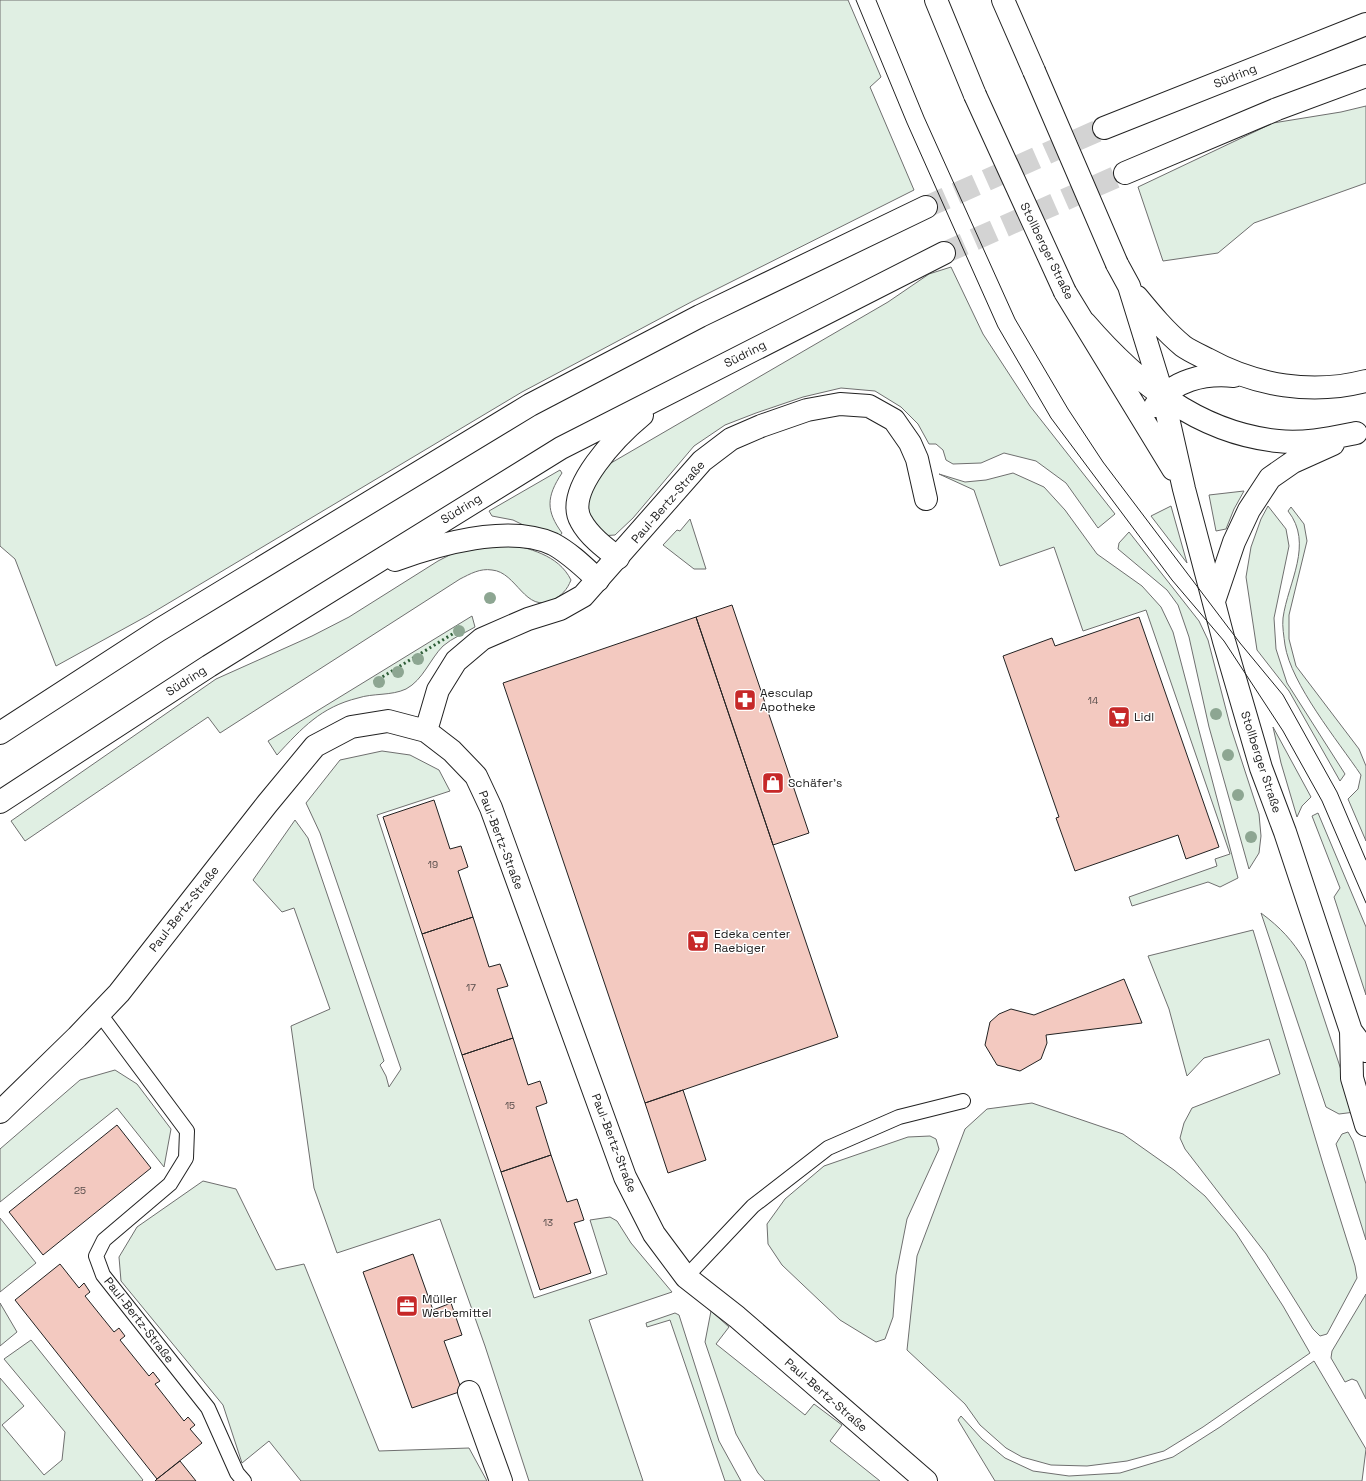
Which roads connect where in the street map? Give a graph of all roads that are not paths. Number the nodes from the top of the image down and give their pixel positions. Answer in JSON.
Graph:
{"nodes":[{"id":1,"x":936,"y":0,"type":"edge"},
{"id":2,"x":1003,"y":0,"type":"edge"},
{"id":3,"x":1366,"y":24,"type":"edge"},
{"id":4,"x":1366,"y":76,"type":"edge"},
{"id":5,"x":1104,"y":128,"type":"tunnel mouth"},
{"id":6,"x":1125,"y":173,"type":"tunnel mouth"},
{"id":7,"x":926,"y":207,"type":"tunnel mouth"},
{"id":8,"x":944,"y":253,"type":"tunnel mouth"},
{"id":9,"x":1129,"y":286,"type":"junction"},
{"id":10,"x":1085,"y":323,"type":"junction"},
{"id":11,"x":1249,"y":378,"type":"junction"},
{"id":12,"x":1366,"y":381,"type":"edge"},
{"id":13,"x":675,"y":389,"type":"junction"},
{"id":14,"x":1163,"y":396,"type":"junction"},
{"id":15,"x":1152,"y":432,"type":"junction"},
{"id":16,"x":1361,"y":432,"type":"edge"},
{"id":17,"x":1184,"y":489,"type":"junction"},
{"id":18,"x":926,"y":499,"type":"dead end"},
{"id":19,"x":618,"y":558,"type":"junction"},
{"id":20,"x":360,"y":572,"type":"junction"},
{"id":21,"x":598,"y":580,"type":"junction"},
{"id":22,"x":1214,"y":600,"type":"junction"},
{"id":23,"x":426,"y":731,"type":"junction"},
{"id":24,"x":0,"y":733,"type":"edge"},
{"id":25,"x":0,"y":802,"type":"edge"},
{"id":26,"x":100,"y":1014,"type":"junction"},
{"id":27,"x":1351,"y":1031,"type":"junction"},
{"id":28,"x":1366,"y":1051,"type":"edge"},
{"id":29,"x":963,"y":1101,"type":"dead end"},
{"id":30,"x":0,"y":1112,"type":"edge"},
{"id":31,"x":1366,"y":1125,"type":"edge"},
{"id":32,"x":686,"y":1277,"type":"junction"},
{"id":33,"x":469,"y":1392,"type":"dead end"},
{"id":34,"x":919,"y":1479,"type":"edge"},
{"id":35,"x":244,"y":1481,"type":"edge"},
{"id":36,"x":501,"y":1481,"type":"edge"}],
"edges":[{"from":1,"to":10,"type":"main road","name":"Stollberger Straße","bridge":true},
{"from":2,"to":9,"type":"main road","name":"Stollberger Straße","bridge":true},
{"from":3,"to":5,"type":"main road","name":"Südring"},
{"from":4,"to":6,"type":"main road"},
{"from":7,"to":24,"type":"main road"},
{"from":8,"to":13,"type":"main road","name":"Südring"},
{"from":9,"to":11,"type":"main road"},
{"from":9,"to":14,"type":"main road","name":"Stollberger Straße"},
{"from":10,"to":14,"type":"main road"},
{"from":10,"to":15,"type":"main road","name":"Stollberger Straße"},
{"from":11,"to":12,"type":"main road"},
{"from":11,"to":14,"type":"main road"},
{"from":13,"to":19,"type":"main road"},
{"from":13,"to":20,"type":"main road","name":"Südring"},
{"from":14,"to":15,"type":"main road"},
{"from":14,"to":16,"type":"main road"},
{"from":14,"to":17,"type":"main road","name":"Stollberger Straße"},
{"from":15,"to":17,"type":"main road","name":"Stollberger Straße"},
{"from":16,"to":22,"type":"main road"},
{"from":17,"to":22,"type":"main road","name":"Stollberger Straße"},
{"from":18,"to":19,"type":"main road","name":"Paul-Bertz-Straße"},
{"from":19,"to":21,"type":"main road","name":"Paul-Bertz-Straße"},
{"from":20,"to":21,"type":"main road"},
{"from":20,"to":25,"type":"main road","name":"Südring"},
{"from":21,"to":23,"type":"main road","name":"Paul-Bertz-Straße"},
{"from":22,"to":27,"type":"main road","name":"Stollberger Straße"},
{"from":23,"to":26,"type":"main road","name":"Paul-Bertz-Straße"},
{"from":23,"to":32,"type":"main road","name":"Paul-Bertz-Straße"},
{"from":26,"to":30,"type":"main road","name":"Paul-Bertz-Straße"},
{"from":26,"to":35,"type":"lane","name":"Paul-Bertz-Straße"},
{"from":27,"to":28,"type":"main road","name":"Stollberger Straße"},
{"from":27,"to":31,"type":"main road","name":"Stollberger Straße"},
{"from":29,"to":32,"type":"lane"},
{"from":32,"to":34,"type":"main road","name":"Paul-Bertz-Straße"},
{"from":33,"to":36,"type":"main road"}]}
